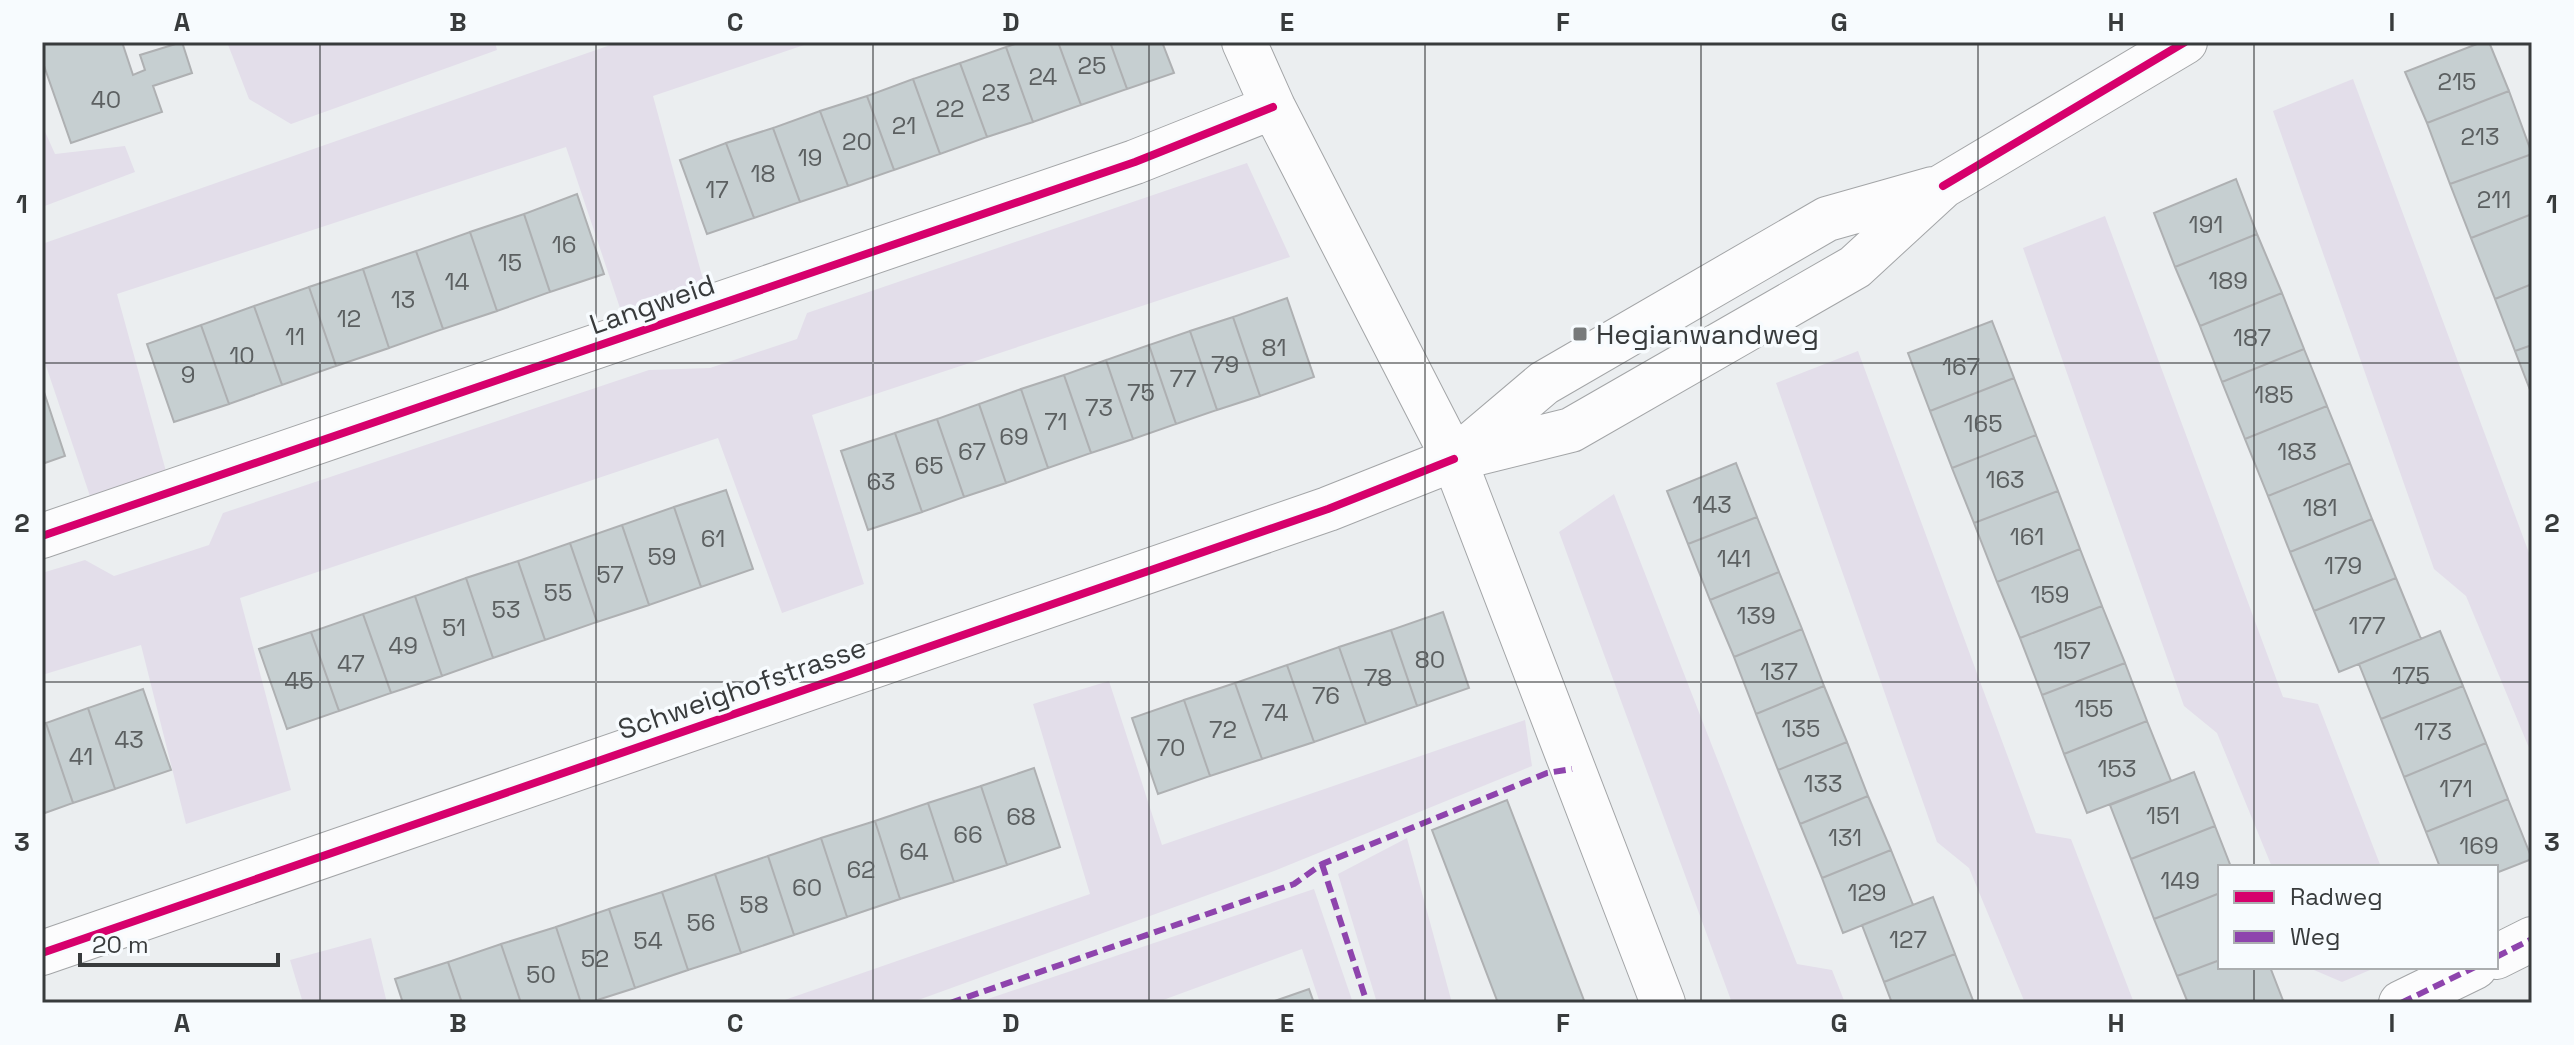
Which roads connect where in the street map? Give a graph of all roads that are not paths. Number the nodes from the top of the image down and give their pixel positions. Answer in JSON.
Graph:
{"nodes":[{"id":1,"x":1244,"y":42,"type":"edge"},
{"id":2,"x":2185,"y":42,"type":"edge"},
{"id":3,"x":1273,"y":107,"type":"junction"},
{"id":4,"x":1454,"y":459,"type":"junction"},
{"id":5,"x":42,"y":536,"type":"edge"},
{"id":6,"x":2532,"y":939,"type":"edge"},
{"id":7,"x":42,"y":953,"type":"edge"},
{"id":8,"x":2498,"y":956,"type":"edge"},
{"id":9,"x":2471,"y":969,"type":"edge"},
{"id":10,"x":1663,"y":1003,"type":"edge"},
{"id":11,"x":2401,"y":1003,"type":"edge"}],
"edges":[{"from":1,"to":3,"type":"street"},
{"from":2,"to":4,"type":"street","name":"Schweighofstrasse"},
{"from":3,"to":4,"type":"street"},
{"from":3,"to":5,"type":"street","name":"Langweid"},
{"from":4,"to":7,"type":"street","name":"Schweighofstrasse"},
{"from":4,"to":10,"type":"street"},
{"from":6,"to":8,"type":"street"},
{"from":9,"to":11,"type":"street"}]}
